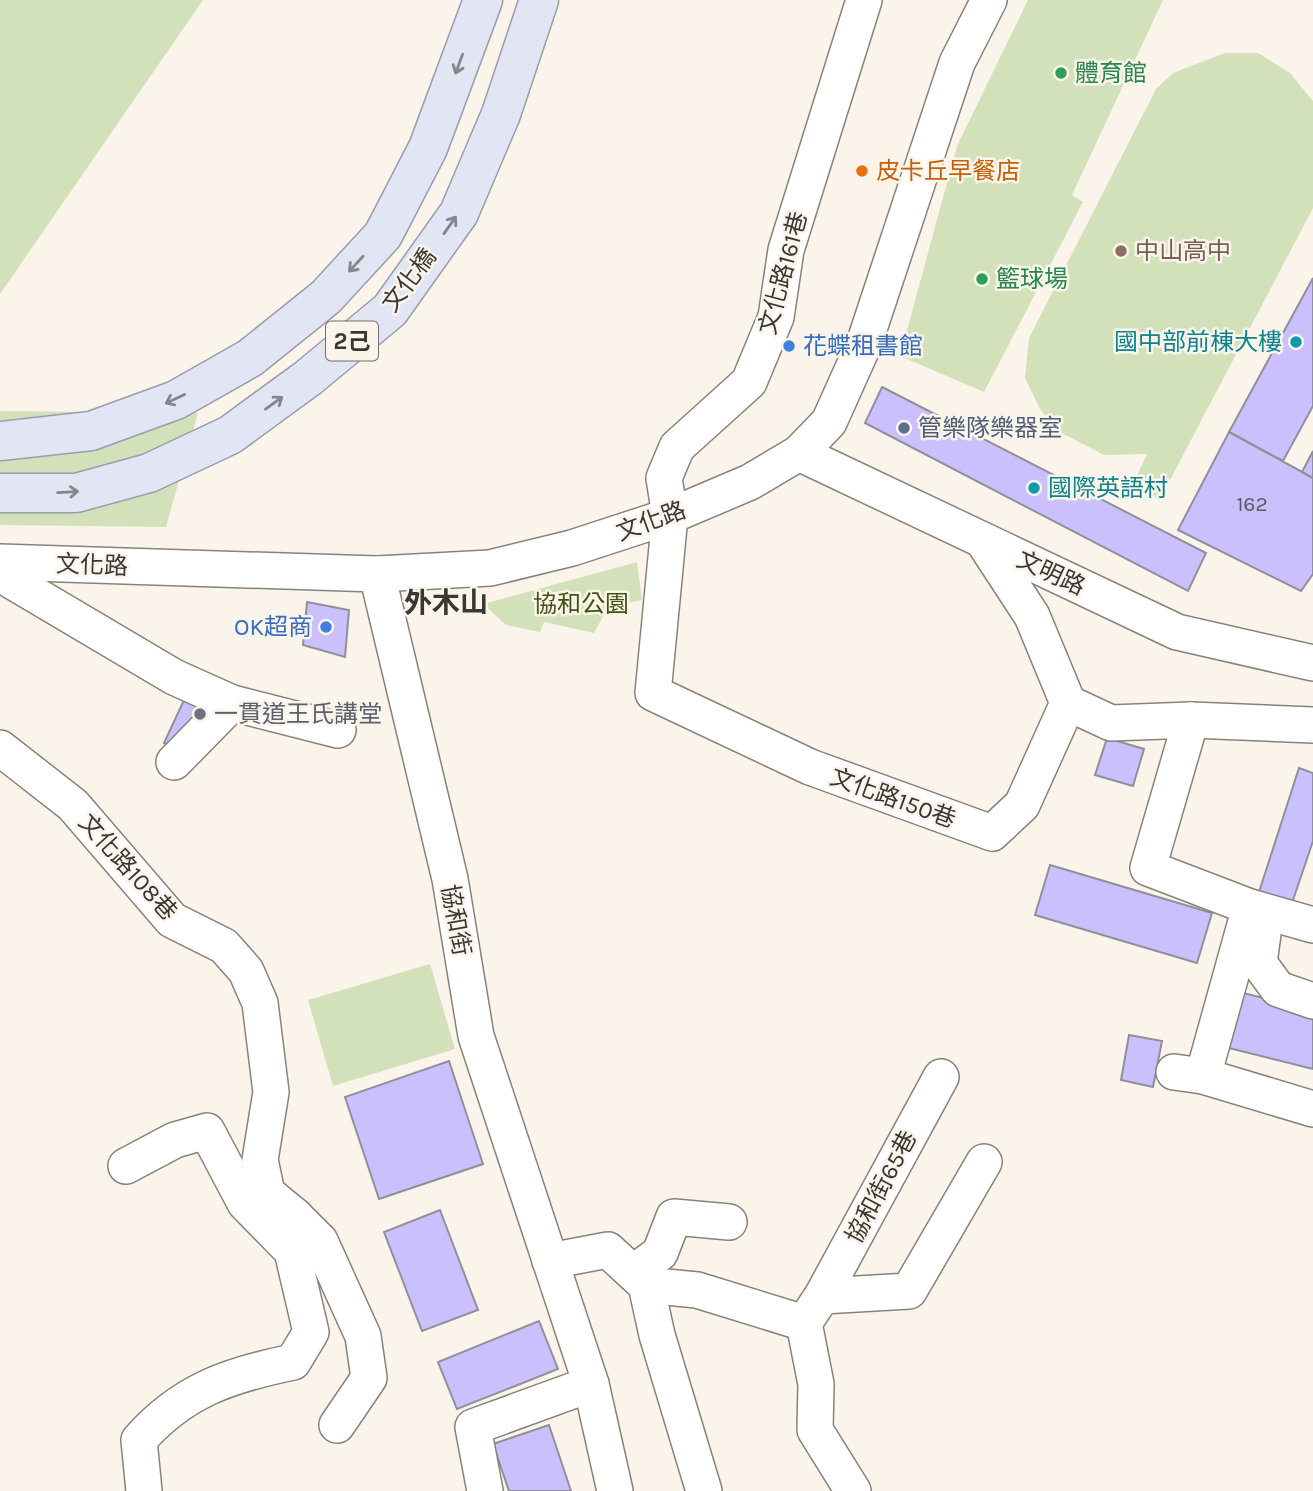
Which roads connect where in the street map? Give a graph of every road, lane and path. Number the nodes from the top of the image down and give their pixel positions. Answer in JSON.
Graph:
{"nodes":[{"id":1,"x":483,"y":0,"type":"edge"},
{"id":2,"x":539,"y":0,"type":"edge"},
{"id":3,"x":864,"y":0,"type":"edge"},
{"id":4,"x":989,"y":0,"type":"edge"},
{"id":5,"x":0,"y":441,"type":"edge"},
{"id":6,"x":799,"y":453,"type":"junction"},
{"id":7,"x":0,"y":493,"type":"edge"},
{"id":8,"x":670,"y":516,"type":"junction"},
{"id":9,"x":983,"y":541,"type":"junction"},
{"id":10,"x":0,"y":562,"type":"edge"},
{"id":11,"x":0,"y":574,"type":"edge"},
{"id":12,"x":377,"y":574,"type":"junction"},
{"id":13,"x":1313,"y":663,"type":"edge"},
{"id":14,"x":232,"y":703,"type":"junction"},
{"id":15,"x":1068,"y":703,"type":"junction"},
{"id":16,"x":1191,"y":720,"type":"junction"},
{"id":17,"x":1313,"y":725,"type":"edge"},
{"id":18,"x":338,"y":730,"type":"dead end"},
{"id":19,"x":0,"y":748,"type":"edge"},
{"id":20,"x":174,"y":762,"type":"dead end"},
{"id":21,"x":1258,"y":909,"type":"junction"},
{"id":22,"x":1313,"y":925,"type":"edge"},
{"id":23,"x":1313,"y":1002,"type":"edge"},
{"id":24,"x":941,"y":1077,"type":"dead end"},
{"id":25,"x":1313,"y":1109,"type":"edge"},
{"id":26,"x":984,"y":1162,"type":"dead end"},
{"id":27,"x":126,"y":1166,"type":"dead end"},
{"id":28,"x":295,"y":1216,"type":"junction"},
{"id":29,"x":729,"y":1222,"type":"dead end"},
{"id":30,"x":292,"y":1251,"type":"junction"},
{"id":31,"x":550,"y":1261,"type":"junction"},
{"id":32,"x":639,"y":1279,"type":"junction"},
{"id":33,"x":813,"y":1309,"type":"junction"},
{"id":34,"x":591,"y":1384,"type":"junction"},
{"id":35,"x":337,"y":1425,"type":"dead end"},
{"id":36,"x":144,"y":1491,"type":"edge"},
{"id":37,"x":485,"y":1491,"type":"edge"},
{"id":38,"x":615,"y":1491,"type":"edge"},
{"id":39,"x":705,"y":1491,"type":"edge"},
{"id":40,"x":853,"y":1491,"type":"edge"}],
"edges":[{"from":1,"to":5,"type":"main road","name":"文化橋","number":"2己","one_way":true},
{"from":7,"to":2,"type":"main road","name":"文化橋","number":"2己","one_way":true},
{"from":3,"to":8,"type":"street","name":"文化路161巷"},
{"from":4,"to":6,"type":"street","name":"文化路"},
{"from":6,"to":8,"type":"street","name":"文化路"},
{"from":6,"to":9,"type":"street","name":"文明路"},
{"from":8,"to":12,"type":"street","name":"文化路"},
{"from":8,"to":15,"type":"street","name":"文化路150巷"},
{"from":9,"to":13,"type":"street","name":"文明路"},
{"from":9,"to":15,"type":"street"},
{"from":10,"to":12,"type":"street","name":"文化路"},
{"from":11,"to":14,"type":"street"},
{"from":12,"to":31,"type":"street","name":"協和街"},
{"from":14,"to":18,"type":"street"},
{"from":14,"to":20,"type":"street"},
{"from":15,"to":16,"type":"street"},
{"from":16,"to":17,"type":"street"},
{"from":16,"to":21,"type":"street"},
{"from":19,"to":28,"type":"street","name":"文化路108巷"},
{"from":21,"to":22,"type":"street"},
{"from":21,"to":23,"type":"street"},
{"from":21,"to":25,"type":"street"},
{"from":24,"to":33,"type":"street","name":"協和街65巷"},
{"from":26,"to":33,"type":"street"},
{"from":27,"to":30,"type":"street"},
{"from":28,"to":30,"type":"street"},
{"from":28,"to":35,"type":"street","name":"文化路108巷"},
{"from":29,"to":32,"type":"street"},
{"from":30,"to":36,"type":"street"},
{"from":31,"to":32,"type":"street"},
{"from":31,"to":34,"type":"street","name":"協和街"},
{"from":32,"to":33,"type":"street"},
{"from":32,"to":39,"type":"street"},
{"from":33,"to":40,"type":"street"},
{"from":34,"to":37,"type":"street"},
{"from":34,"to":38,"type":"street","name":"協和街"}]}
